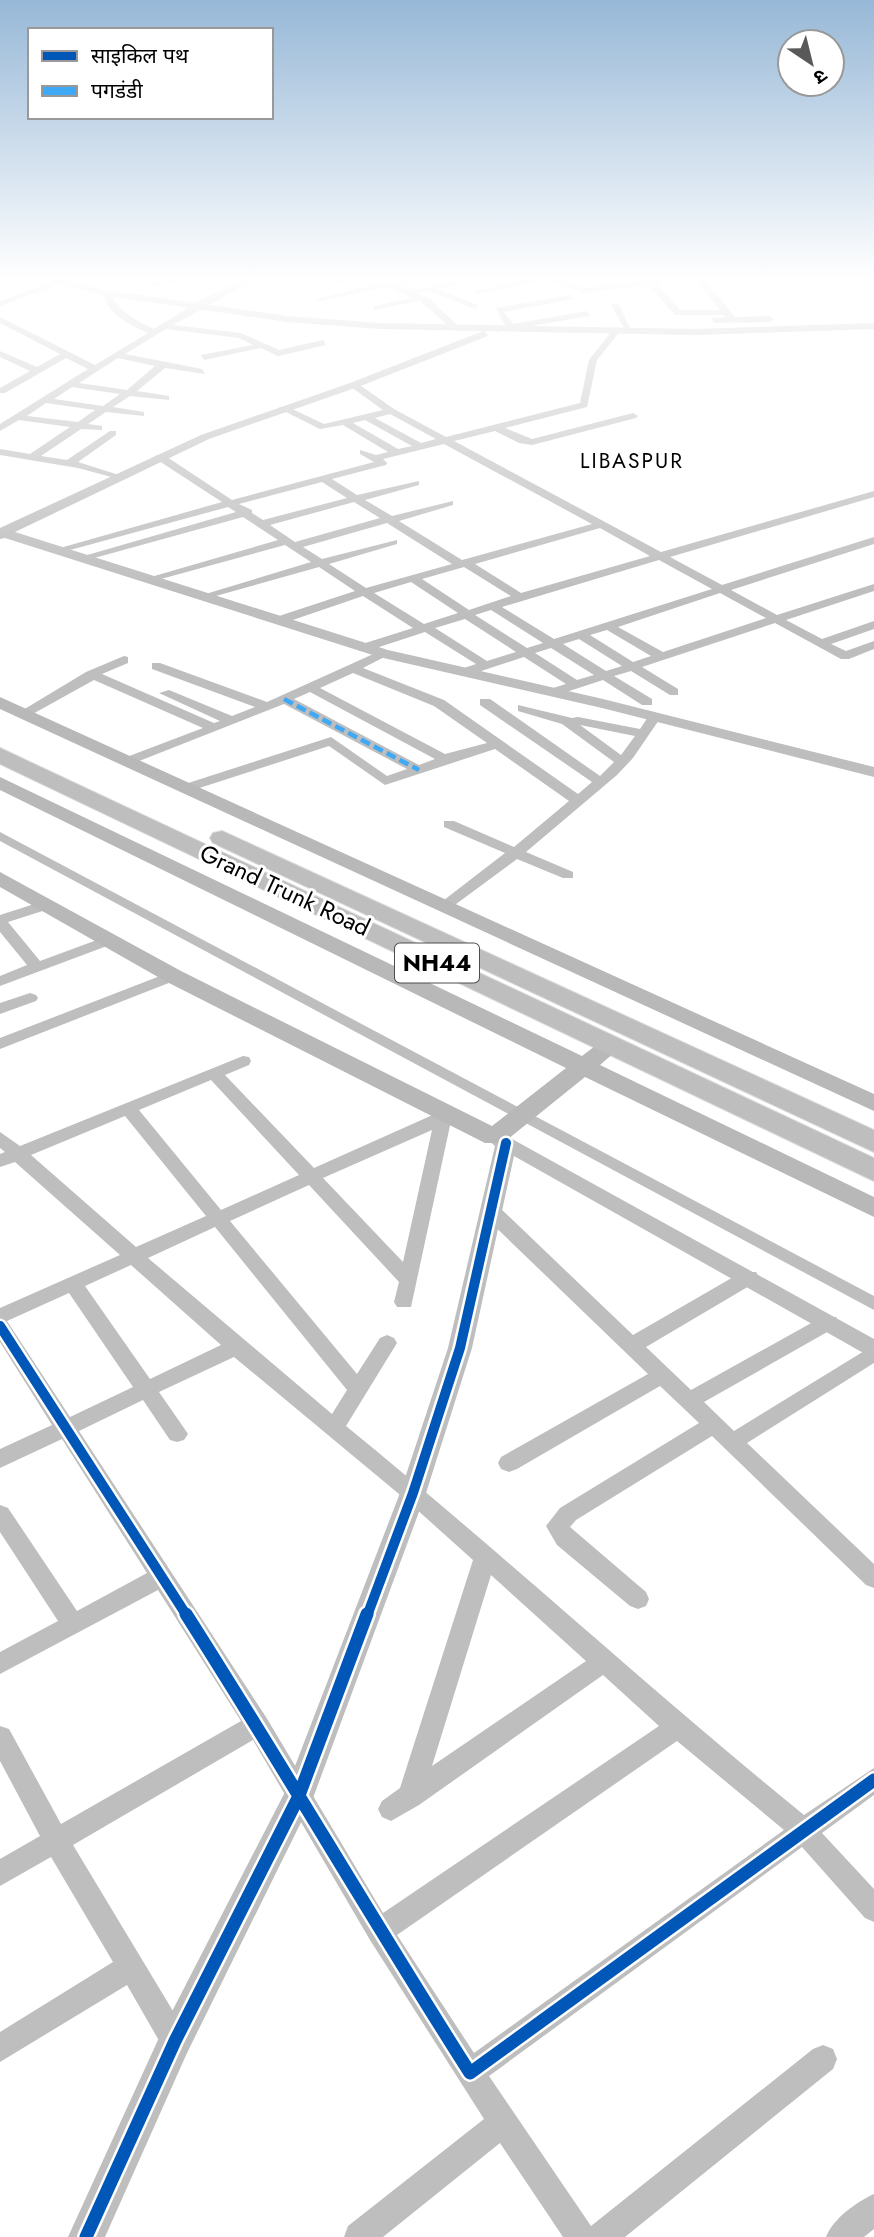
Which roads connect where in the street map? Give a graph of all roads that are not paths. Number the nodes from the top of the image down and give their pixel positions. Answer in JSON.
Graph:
{"nodes":[{"id":1,"x":17,"y":381,"type":"edge"},
{"id":2,"x":72,"y":381,"type":"edge"},
{"id":3,"x":142,"y":381,"type":"edge"},
{"id":4,"x":363,"y":381,"type":"edge"},
{"id":5,"x":589,"y":381,"type":"edge"},
{"id":6,"x":68,"y":384,"type":"junction"},
{"id":7,"x":354,"y":385,"type":"junction"},
{"id":8,"x":1,"y":390,"type":"edge"},
{"id":9,"x":127,"y":393,"type":"junction"},
{"id":10,"x":13,"y":396,"type":"dead end"},
{"id":11,"x":166,"y":398,"type":"dead end"},
{"id":12,"x":24,"y":401,"type":"dead end"},
{"id":13,"x":38,"y":403,"type":"junction"},
{"id":14,"x":283,"y":408,"type":"junction"},
{"id":15,"x":104,"y":409,"type":"junction"},
{"id":16,"x":391,"y":411,"type":"junction"},
{"id":17,"x":141,"y":414,"type":"dead end"},
{"id":18,"x":633,"y":416,"type":"dead end"},
{"id":19,"x":16,"y":417,"type":"junction"},
{"id":20,"x":367,"y":417,"type":"junction"},
{"id":21,"x":344,"y":422,"type":"junction"},
{"id":22,"x":78,"y":426,"type":"junction"},
{"id":23,"x":0,"y":428,"type":"edge"},
{"id":24,"x":99,"y":428,"type":"dead end"},
{"id":25,"x":497,"y":428,"type":"junction"},
{"id":26,"x":113,"y":433,"type":"dead end"},
{"id":27,"x":447,"y":441,"type":"junction"},
{"id":28,"x":421,"y":447,"type":"junction"},
{"id":29,"x":0,"y":452,"type":"edge"},
{"id":30,"x":364,"y":452,"type":"dead end"},
{"id":31,"x":396,"y":452,"type":"junction"},
{"id":32,"x":32,"y":457,"type":"junction"},
{"id":33,"x":160,"y":457,"type":"junction"},
{"id":34,"x":379,"y":457,"type":"dead end"},
{"id":35,"x":69,"y":463,"type":"junction"},
{"id":36,"x":115,"y":477,"type":"junction"},
{"id":37,"x":325,"y":478,"type":"junction"},
{"id":38,"x":415,"y":482,"type":"dead end"},
{"id":39,"x":874,"y":495,"type":"edge"},
{"id":40,"x":357,"y":499,"type":"junction"},
{"id":41,"x":232,"y":502,"type":"junction"},
{"id":42,"x":449,"y":503,"type":"dead end"},
{"id":43,"x":248,"y":512,"type":"junction"},
{"id":44,"x":390,"y":519,"type":"junction"},
{"id":45,"x":264,"y":523,"type":"junction"},
{"id":46,"x":603,"y":524,"type":"junction"},
{"id":47,"x":149,"y":525,"type":"junction"},
{"id":48,"x":1,"y":533,"type":"edge"},
{"id":49,"x":164,"y":535,"type":"junction"},
{"id":50,"x":874,"y":540,"type":"edge"},
{"id":51,"x":293,"y":542,"type":"junction"},
{"id":52,"x":393,"y":542,"type":"dead end"},
{"id":53,"x":59,"y":550,"type":"junction"},
{"id":54,"x":661,"y":555,"type":"junction"},
{"id":55,"x":83,"y":558,"type":"junction"},
{"id":56,"x":322,"y":562,"type":"junction"},
{"id":57,"x":462,"y":564,"type":"junction"},
{"id":58,"x":412,"y":578,"type":"junction"},
{"id":59,"x":150,"y":579,"type":"junction"},
{"id":60,"x":874,"y":587,"type":"edge"},
{"id":61,"x":722,"y":589,"type":"junction"},
{"id":62,"x":364,"y":592,"type":"junction"},
{"id":63,"x":205,"y":596,"type":"junction"},
{"id":64,"x":520,"y":597,"type":"junction"},
{"id":65,"x":492,"y":606,"type":"junction"},
{"id":66,"x":466,"y":614,"type":"junction"},
{"id":67,"x":777,"y":618,"type":"junction"},
{"id":68,"x":280,"y":620,"type":"junction"},
{"id":69,"x":874,"y":625,"type":"edge"},
{"id":70,"x":608,"y":626,"type":"junction"},
{"id":71,"x":424,"y":627,"type":"junction"},
{"id":72,"x":581,"y":635,"type":"junction"},
{"id":73,"x":554,"y":643,"type":"junction"},
{"id":74,"x":821,"y":643,"type":"junction"},
{"id":75,"x":874,"y":645,"type":"edge"},
{"id":76,"x":363,"y":648,"type":"junction"},
{"id":77,"x":525,"y":652,"type":"junction"},
{"id":78,"x":384,"y":654,"type":"junction"},
{"id":79,"x":660,"y":656,"type":"junction"},
{"id":80,"x":124,"y":660,"type":"dead end"},
{"id":81,"x":485,"y":665,"type":"junction"},
{"id":82,"x":631,"y":665,"type":"junction"},
{"id":83,"x":156,"y":666,"type":"dead end"},
{"id":84,"x":355,"y":669,"type":"junction"},
{"id":85,"x":465,"y":672,"type":"junction"},
{"id":86,"x":90,"y":675,"type":"junction"},
{"id":87,"x":604,"y":675,"type":"junction"},
{"id":88,"x":576,"y":685,"type":"junction"},
{"id":89,"x":311,"y":688,"type":"junction"},
{"id":90,"x":554,"y":692,"type":"junction"},
{"id":91,"x":674,"y":692,"type":"dead end"},
{"id":92,"x":165,"y":693,"type":"dead end"},
{"id":93,"x":284,"y":699,"type":"junction"},
{"id":94,"x":0,"y":702,"type":"edge"},
{"id":95,"x":485,"y":702,"type":"dead end"},
{"id":96,"x":646,"y":702,"type":"dead end"},
{"id":97,"x":267,"y":707,"type":"junction"},
{"id":98,"x":523,"y":708,"type":"dead end"},
{"id":99,"x":24,"y":713,"type":"junction"},
{"id":100,"x":655,"y":717,"type":"junction"},
{"id":101,"x":232,"y":721,"type":"junction"},
{"id":102,"x":570,"y":722,"type":"junction"},
{"id":103,"x":215,"y":727,"type":"junction"},
{"id":104,"x":0,"y":734,"type":"edge"},
{"id":105,"x":643,"y":734,"type":"junction"},
{"id":106,"x":496,"y":744,"type":"junction"},
{"id":107,"x":0,"y":755,"type":"edge"},
{"id":108,"x":450,"y":759,"type":"junction"},
{"id":109,"x":129,"y":761,"type":"junction"},
{"id":110,"x":622,"y":762,"type":"junction"},
{"id":111,"x":419,"y":770,"type":"junction"},
{"id":112,"x":874,"y":772,"type":"edge"},
{"id":113,"x":600,"y":782,"type":"junction"},
{"id":114,"x":0,"y":783,"type":"edge"},
{"id":115,"x":187,"y":788,"type":"junction"},
{"id":116,"x":578,"y":801,"type":"junction"},
{"id":117,"x":449,"y":824,"type":"dead end"},
{"id":118,"x":516,"y":853,"type":"junction"},
{"id":119,"x":568,"y":875,"type":"dead end"},
{"id":120,"x":0,"y":878,"type":"edge"},
{"id":121,"x":47,"y":905,"type":"junction"},
{"id":122,"x":443,"y":907,"type":"junction"},
{"id":123,"x":0,"y":921,"type":"edge"},
{"id":124,"x":110,"y":940,"type":"junction"},
{"id":125,"x":37,"y":967,"type":"junction"},
{"id":126,"x":173,"y":976,"type":"junction"},
{"id":127,"x":0,"y":981,"type":"edge"},
{"id":128,"x":30,"y":998,"type":"dead end"},
{"id":129,"x":0,"y":1009,"type":"edge"},
{"id":130,"x":0,"y":1044,"type":"edge"},
{"id":131,"x":611,"y":1045,"type":"junction"},
{"id":132,"x":243,"y":1061,"type":"dead end"},
{"id":133,"x":214,"y":1073,"type":"junction"},
{"id":134,"x":574,"y":1074,"type":"junction"},
{"id":135,"x":874,"y":1103,"type":"edge"},
{"id":136,"x":128,"y":1109,"type":"junction"},
{"id":137,"x":446,"y":1116,"type":"junction"},
{"id":138,"x":503,"y":1136,"type":"junction"},
{"id":139,"x":0,"y":1138,"type":"edge"},
{"id":140,"x":874,"y":1142,"type":"edge"},
{"id":141,"x":9,"y":1158,"type":"edge"},
{"id":142,"x":874,"y":1171,"type":"edge"},
{"id":143,"x":312,"y":1176,"type":"junction"},
{"id":144,"x":874,"y":1208,"type":"edge"},
{"id":145,"x":492,"y":1212,"type":"junction"},
{"id":146,"x":218,"y":1219,"type":"junction"},
{"id":147,"x":134,"y":1256,"type":"junction"},
{"id":148,"x":749,"y":1277,"type":"junction"},
{"id":149,"x":410,"y":1281,"type":"junction"},
{"id":150,"x":73,"y":1284,"type":"junction"},
{"id":151,"x":404,"y":1302,"type":"dead end"},
{"id":152,"x":0,"y":1317,"type":"edge"},
{"id":153,"x":829,"y":1322,"type":"junction"},
{"id":154,"x":0,"y":1326,"type":"edge"},
{"id":155,"x":387,"y":1343,"type":"dead end"},
{"id":156,"x":633,"y":1345,"type":"junction"},
{"id":157,"x":236,"y":1347,"type":"junction"},
{"id":158,"x":874,"y":1351,"type":"edge"},
{"id":159,"x":664,"y":1374,"type":"junction"},
{"id":160,"x":358,"y":1389,"type":"junction"},
{"id":161,"x":147,"y":1390,"type":"junction"},
{"id":162,"x":691,"y":1400,"type":"junction"},
{"id":163,"x":715,"y":1423,"type":"junction"},
{"id":164,"x":67,"y":1427,"type":"junction"},
{"id":165,"x":334,"y":1427,"type":"junction"},
{"id":166,"x":177,"y":1434,"type":"dead end"},
{"id":167,"x":734,"y":1441,"type":"junction"},
{"id":168,"x":0,"y":1459,"type":"edge"},
{"id":169,"x":509,"y":1463,"type":"dead end"},
{"id":170,"x":413,"y":1493,"type":"junction"},
{"id":171,"x":0,"y":1514,"type":"edge"},
{"id":172,"x":485,"y":1557,"type":"junction"},
{"id":173,"x":161,"y":1577,"type":"junction"},
{"id":174,"x":874,"y":1578,"type":"edge"},
{"id":175,"x":639,"y":1599,"type":"dead end"},
{"id":176,"x":73,"y":1625,"type":"junction"},
{"id":177,"x":603,"y":1662,"type":"junction"},
{"id":178,"x":0,"y":1664,"type":"edge"},
{"id":179,"x":257,"y":1725,"type":"junction"},
{"id":180,"x":678,"y":1727,"type":"junction"},
{"id":181,"x":0,"y":1737,"type":"edge"},
{"id":182,"x":874,"y":1780,"type":"edge"},
{"id":183,"x":298,"y":1798,"type":"junction"},
{"id":184,"x":804,"y":1830,"type":"junction"},
{"id":185,"x":55,"y":1841,"type":"junction"},
{"id":186,"x":0,"y":1873,"type":"edge"},
{"id":187,"x":874,"y":1909,"type":"edge"},
{"id":188,"x":379,"y":1931,"type":"junction"},
{"id":189,"x":131,"y":1967,"type":"junction"},
{"id":190,"x":175,"y":2041,"type":"junction"},
{"id":191,"x":0,"y":2048,"type":"edge"},
{"id":192,"x":823,"y":2059,"type":"dead end"},
{"id":193,"x":470,"y":2073,"type":"junction"},
{"id":194,"x":503,"y":2122,"type":"junction"},
{"id":195,"x":874,"y":2209,"type":"edge"},
{"id":196,"x":86,"y":2237,"type":"edge"},
{"id":197,"x":359,"y":2237,"type":"edge"},
{"id":198,"x":581,"y":2237,"type":"edge"},
{"id":199,"x":601,"y":2237,"type":"edge"},
{"id":200,"x":841,"y":2237,"type":"edge"}],
"edges":[{"from":1,"to":8,"type":"street"},
{"from":2,"to":6,"type":"street"},
{"from":3,"to":9,"type":"street"},
{"from":4,"to":7,"type":"street"},
{"from":5,"to":25,"type":"street"},
{"from":6,"to":9,"type":"street"},
{"from":6,"to":13,"type":"street"},
{"from":7,"to":14,"type":"street"},
{"from":7,"to":16,"type":"street"},
{"from":8,"to":10,"type":"street"},
{"from":9,"to":11,"type":"street"},
{"from":9,"to":15,"type":"street"},
{"from":12,"to":13,"type":"street"},
{"from":13,"to":15,"type":"street"},
{"from":13,"to":19,"type":"street"},
{"from":14,"to":21,"type":"street"},
{"from":14,"to":33,"type":"street"},
{"from":15,"to":17,"type":"street"},
{"from":15,"to":22,"type":"street"},
{"from":16,"to":20,"type":"street"},
{"from":16,"to":27,"type":"street"},
{"from":18,"to":25,"type":"street"},
{"from":19,"to":22,"type":"street"},
{"from":19,"to":23,"type":"street"},
{"from":20,"to":21,"type":"street"},
{"from":20,"to":28,"type":"street"},
{"from":21,"to":31,"type":"street"},
{"from":22,"to":24,"type":"street"},
{"from":22,"to":32,"type":"street"},
{"from":25,"to":27,"type":"street"},
{"from":26,"to":35,"type":"street"},
{"from":27,"to":28,"type":"street"},
{"from":27,"to":46,"type":"street"},
{"from":28,"to":31,"type":"street"},
{"from":29,"to":32,"type":"street"},
{"from":30,"to":37,"type":"street"},
{"from":31,"to":34,"type":"street"},
{"from":32,"to":35,"type":"street"},
{"from":33,"to":36,"type":"street"},
{"from":33,"to":41,"type":"street"},
{"from":35,"to":36,"type":"street"},
{"from":36,"to":48,"type":"street"},
{"from":37,"to":40,"type":"street"},
{"from":37,"to":41,"type":"street"},
{"from":38,"to":40,"type":"street"},
{"from":39,"to":54,"type":"street"},
{"from":40,"to":44,"type":"street"},
{"from":40,"to":45,"type":"street"},
{"from":41,"to":43,"type":"street"},
{"from":41,"to":47,"type":"street"},
{"from":42,"to":44,"type":"street"},
{"from":43,"to":45,"type":"street"},
{"from":43,"to":49,"type":"street"},
{"from":44,"to":51,"type":"street"},
{"from":44,"to":57,"type":"street"},
{"from":45,"to":51,"type":"street"},
{"from":46,"to":54,"type":"street"},
{"from":46,"to":57,"type":"street"},
{"from":47,"to":49,"type":"street"},
{"from":47,"to":53,"type":"street"},
{"from":48,"to":53,"type":"street"},
{"from":49,"to":55,"type":"street"},
{"from":50,"to":61,"type":"street"},
{"from":51,"to":56,"type":"street"},
{"from":51,"to":59,"type":"street"},
{"from":52,"to":56,"type":"street"},
{"from":53,"to":55,"type":"street"},
{"from":54,"to":61,"type":"street"},
{"from":54,"to":64,"type":"street"},
{"from":55,"to":59,"type":"street"},
{"from":56,"to":62,"type":"street"},
{"from":56,"to":63,"type":"street"},
{"from":57,"to":58,"type":"street"},
{"from":57,"to":64,"type":"street"},
{"from":58,"to":62,"type":"street"},
{"from":58,"to":66,"type":"street"},
{"from":59,"to":63,"type":"street"},
{"from":60,"to":67,"type":"street"},
{"from":61,"to":67,"type":"street"},
{"from":61,"to":70,"type":"street"},
{"from":62,"to":68,"type":"street"},
{"from":62,"to":71,"type":"street"},
{"from":63,"to":68,"type":"street"},
{"from":64,"to":65,"type":"street"},
{"from":65,"to":66,"type":"street"},
{"from":65,"to":73,"type":"street"},
{"from":66,"to":71,"type":"street"},
{"from":66,"to":77,"type":"street"},
{"from":67,"to":74,"type":"street"},
{"from":67,"to":79,"type":"street"},
{"from":68,"to":76,"type":"street"},
{"from":69,"to":74,"type":"street"},
{"from":70,"to":72,"type":"street"},
{"from":70,"to":79,"type":"street"},
{"from":71,"to":76,"type":"street"},
{"from":71,"to":81,"type":"street"},
{"from":72,"to":73,"type":"street"},
{"from":72,"to":82,"type":"street"},
{"from":73,"to":77,"type":"street"},
{"from":73,"to":87,"type":"street"},
{"from":74,"to":75,"type":"street"},
{"from":76,"to":78,"type":"street"},
{"from":77,"to":81,"type":"street"},
{"from":77,"to":88,"type":"street"},
{"from":78,"to":84,"type":"street"},
{"from":78,"to":85,"type":"street"},
{"from":79,"to":82,"type":"street"},
{"from":80,"to":86,"type":"street"},
{"from":81,"to":85,"type":"street"},
{"from":82,"to":87,"type":"street"},
{"from":82,"to":91,"type":"street"},
{"from":83,"to":97,"type":"street"},
{"from":84,"to":89,"type":"street"},
{"from":84,"to":106,"type":"street"},
{"from":85,"to":90,"type":"street"},
{"from":86,"to":99,"type":"street"},
{"from":86,"to":103,"type":"street"},
{"from":87,"to":88,"type":"street"},
{"from":87,"to":96,"type":"street"},
{"from":88,"to":90,"type":"street"},
{"from":89,"to":93,"type":"street"},
{"from":89,"to":108,"type":"street"},
{"from":90,"to":100,"type":"street"},
{"from":92,"to":101,"type":"street"},
{"from":93,"to":97,"type":"street"},
{"from":93,"to":111,"type":"street"},
{"from":94,"to":99,"type":"main road"},
{"from":95,"to":113,"type":"street"},
{"from":97,"to":101,"type":"street"},
{"from":98,"to":102,"type":"street"},
{"from":99,"to":109,"type":"main road"},
{"from":100,"to":105,"type":"street"},
{"from":100,"to":112,"type":"street"},
{"from":101,"to":103,"type":"street"},
{"from":102,"to":105,"type":"street"},
{"from":102,"to":110,"type":"street"},
{"from":103,"to":109,"type":"street"},
{"from":104,"to":140,"type":"highway","name":"Grand Trunk Road","number":"NH44"},
{"from":105,"to":110,"type":"street"},
{"from":106,"to":108,"type":"street"},
{"from":106,"to":116,"type":"street"},
{"from":107,"to":131,"type":"highway","name":"Grand Trunk Road","number":"NH44"},
{"from":108,"to":111,"type":"street"},
{"from":109,"to":115,"type":"main road"},
{"from":110,"to":113,"type":"street"},
{"from":111,"to":115,"type":"street"},
{"from":113,"to":116,"type":"street"},
{"from":114,"to":134,"type":"main road"},
{"from":115,"to":122,"type":"main road"},
{"from":116,"to":118,"type":"street"},
{"from":117,"to":118,"type":"street"},
{"from":118,"to":119,"type":"street"},
{"from":118,"to":122,"type":"street"},
{"from":120,"to":121,"type":"main road"},
{"from":121,"to":123,"type":"street"},
{"from":121,"to":124,"type":"main road"},
{"from":122,"to":135,"type":"main road"},
{"from":123,"to":125,"type":"street"},
{"from":124,"to":125,"type":"street"},
{"from":124,"to":126,"type":"main road"},
{"from":125,"to":127,"type":"street"},
{"from":126,"to":130,"type":"street"},
{"from":126,"to":137,"type":"main road"},
{"from":128,"to":129,"type":"street"},
{"from":131,"to":134,"type":"main road"},
{"from":131,"to":142,"type":"highway","name":"Grand Trunk Road","number":"NH44"},
{"from":132,"to":133,"type":"street"},
{"from":133,"to":136,"type":"street"},
{"from":133,"to":143,"type":"street"},
{"from":134,"to":138,"type":"main road"},
{"from":134,"to":144,"type":"main road"},
{"from":136,"to":141,"type":"street"},
{"from":136,"to":146,"type":"street"},
{"from":137,"to":138,"type":"main road"},
{"from":137,"to":143,"type":"street"},
{"from":137,"to":149,"type":"street"},
{"from":138,"to":145,"type":"street"},
{"from":138,"to":148,"type":"street"},
{"from":139,"to":141,"type":"street"},
{"from":141,"to":147,"type":"street"},
{"from":143,"to":146,"type":"street"},
{"from":143,"to":149,"type":"street"},
{"from":145,"to":156,"type":"street"},
{"from":145,"to":170,"type":"street"},
{"from":146,"to":147,"type":"street"},
{"from":146,"to":160,"type":"street"},
{"from":147,"to":150,"type":"street"},
{"from":147,"to":157,"type":"street"},
{"from":148,"to":153,"type":"street"},
{"from":148,"to":156,"type":"street"},
{"from":149,"to":151,"type":"street"},
{"from":150,"to":152,"type":"street"},
{"from":150,"to":161,"type":"street"},
{"from":153,"to":158,"type":"street"},
{"from":153,"to":162,"type":"street"},
{"from":154,"to":164,"type":"street"},
{"from":155,"to":160,"type":"street"},
{"from":156,"to":159,"type":"street"},
{"from":157,"to":161,"type":"street"},
{"from":157,"to":165,"type":"street"},
{"from":158,"to":167,"type":"street"},
{"from":159,"to":162,"type":"street"},
{"from":159,"to":169,"type":"street"},
{"from":160,"to":165,"type":"street"},
{"from":161,"to":164,"type":"street"},
{"from":161,"to":166,"type":"street"},
{"from":162,"to":163,"type":"street"},
{"from":163,"to":167,"type":"street"},
{"from":163,"to":175,"type":"street"},
{"from":164,"to":168,"type":"street"},
{"from":164,"to":173,"type":"street"},
{"from":165,"to":170,"type":"street"},
{"from":167,"to":174,"type":"street"},
{"from":170,"to":172,"type":"street"},
{"from":170,"to":183,"type":"street"},
{"from":171,"to":176,"type":"street"},
{"from":172,"to":177,"type":"street"},
{"from":172,"to":177,"type":"street"},
{"from":173,"to":176,"type":"street"},
{"from":173,"to":179,"type":"street"},
{"from":176,"to":178,"type":"street"},
{"from":177,"to":180,"type":"street"},
{"from":179,"to":183,"type":"street"},
{"from":179,"to":185,"type":"street"},
{"from":180,"to":184,"type":"street"},
{"from":180,"to":188,"type":"street"},
{"from":181,"to":185,"type":"street"},
{"from":182,"to":184,"type":"street"},
{"from":183,"to":188,"type":"street"},
{"from":183,"to":190,"type":"street"},
{"from":184,"to":187,"type":"street"},
{"from":184,"to":193,"type":"street"},
{"from":185,"to":186,"type":"street"},
{"from":185,"to":189,"type":"street"},
{"from":188,"to":193,"type":"street"},
{"from":189,"to":190,"type":"street"},
{"from":189,"to":191,"type":"street"},
{"from":190,"to":196,"type":"street"},
{"from":192,"to":199,"type":"street"},
{"from":193,"to":194,"type":"street"},
{"from":194,"to":197,"type":"street"},
{"from":194,"to":198,"type":"street"},
{"from":195,"to":200,"type":"street"}]}
